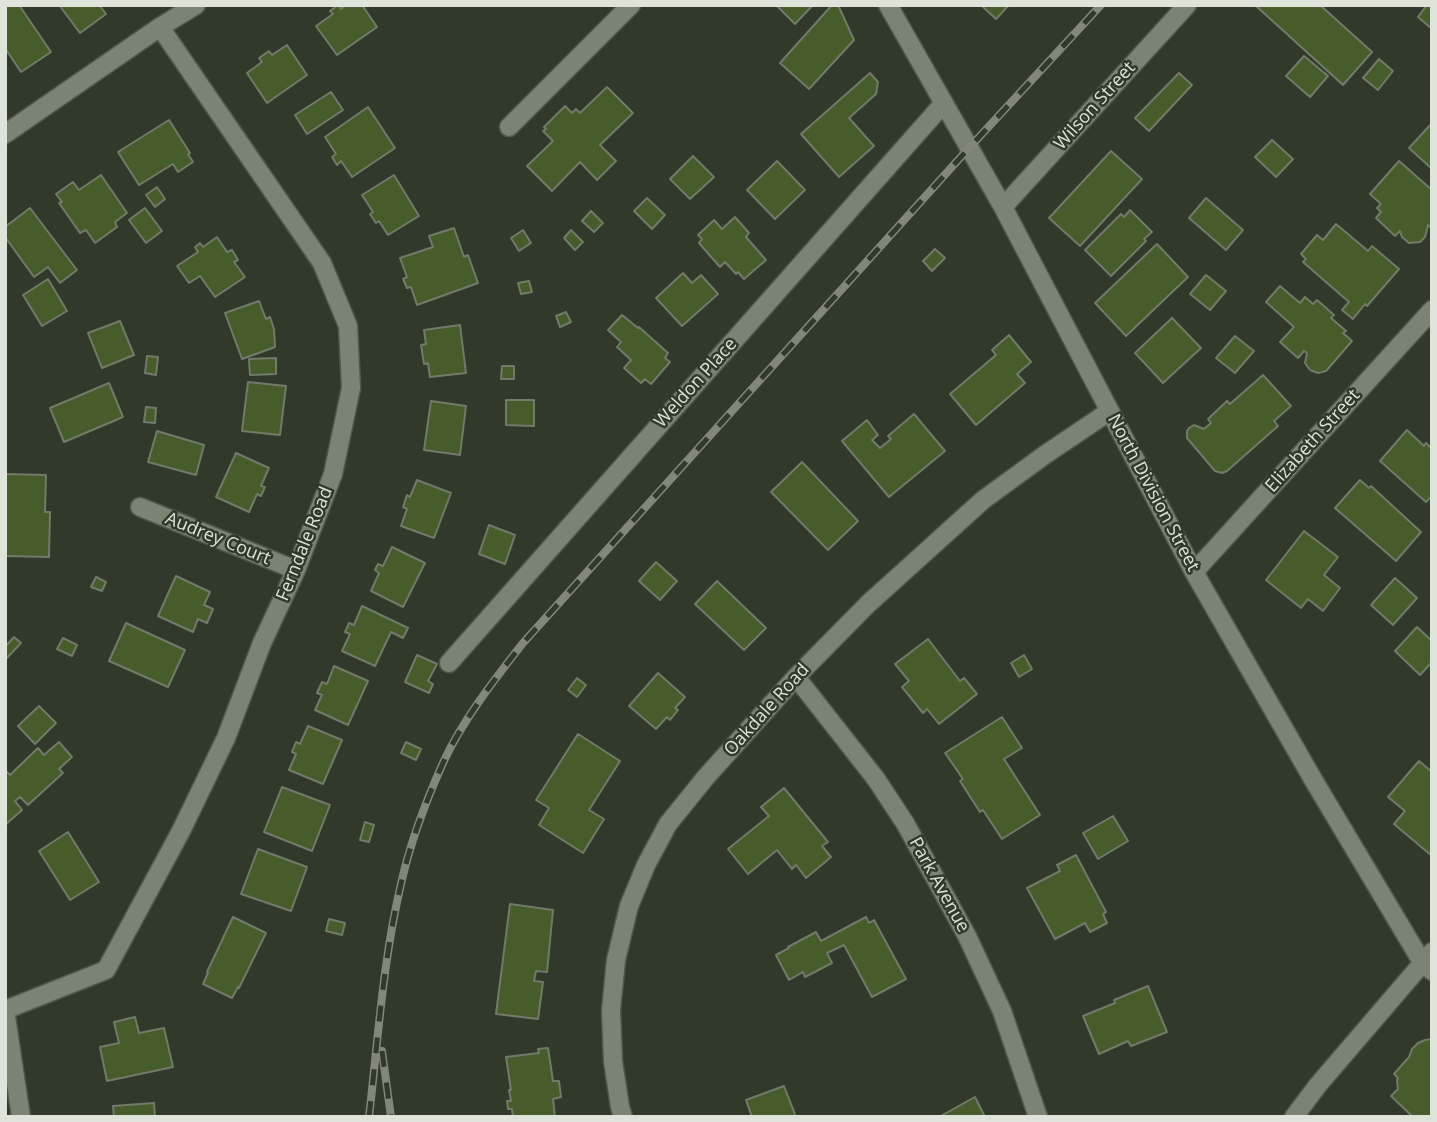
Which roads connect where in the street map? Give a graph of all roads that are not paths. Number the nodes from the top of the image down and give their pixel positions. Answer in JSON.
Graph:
{"nodes":[{"id":1,"x":196,"y":5,"type":"edge"},
{"id":2,"x":631,"y":5,"type":"edge"},
{"id":3,"x":888,"y":5,"type":"edge"},
{"id":4,"x":1187,"y":5,"type":"edge"},
{"id":5,"x":159,"y":27,"type":"junction"},
{"id":6,"x":944,"y":103,"type":"junction"},
{"id":7,"x":509,"y":127,"type":"dead end"},
{"id":8,"x":5,"y":134,"type":"edge"},
{"id":9,"x":1003,"y":207,"type":"junction"},
{"id":10,"x":1432,"y":310,"type":"edge"},
{"id":11,"x":1110,"y":411,"type":"junction"},
{"id":12,"x":140,"y":507,"type":"dead end"},
{"id":13,"x":296,"y":570,"type":"junction"},
{"id":14,"x":1194,"y":572,"type":"junction"},
{"id":15,"x":449,"y":663,"type":"dead end"},
{"id":16,"x":796,"y":677,"type":"junction"},
{"id":17,"x":1428,"y":962,"type":"edge"},
{"id":18,"x":5,"y":1010,"type":"edge"},
{"id":19,"x":20,"y":1117,"type":"edge"},
{"id":20,"x":623,"y":1117,"type":"edge"},
{"id":21,"x":1038,"y":1117,"type":"edge"},
{"id":22,"x":1294,"y":1117,"type":"edge"}],
"edges":[{"from":1,"to":5,"type":"street"},
{"from":2,"to":7,"type":"street"},
{"from":3,"to":6,"type":"street","name":"North Division Street"},
{"from":4,"to":9,"type":"street","name":"Wilson Street"},
{"from":5,"to":8,"type":"street"},
{"from":5,"to":13,"type":"street","name":"Ferndale Road"},
{"from":6,"to":9,"type":"street","name":"North Division Street"},
{"from":6,"to":15,"type":"street","name":"Weldon Place"},
{"from":9,"to":11,"type":"street","name":"North Division Street"},
{"from":10,"to":14,"type":"street","name":"Elizabeth Street"},
{"from":11,"to":14,"type":"street","name":"North Division Street"},
{"from":11,"to":16,"type":"street","name":"Oakdale Road"},
{"from":12,"to":13,"type":"street","name":"Audrey Court"},
{"from":13,"to":18,"type":"street","name":"Ferndale Road"},
{"from":14,"to":17,"type":"street","name":"North Division Street"},
{"from":16,"to":20,"type":"street","name":"Oakdale Road"},
{"from":16,"to":21,"type":"street","name":"Park Avenue"},
{"from":17,"to":22,"type":"street"},
{"from":18,"to":19,"type":"street"}]}
